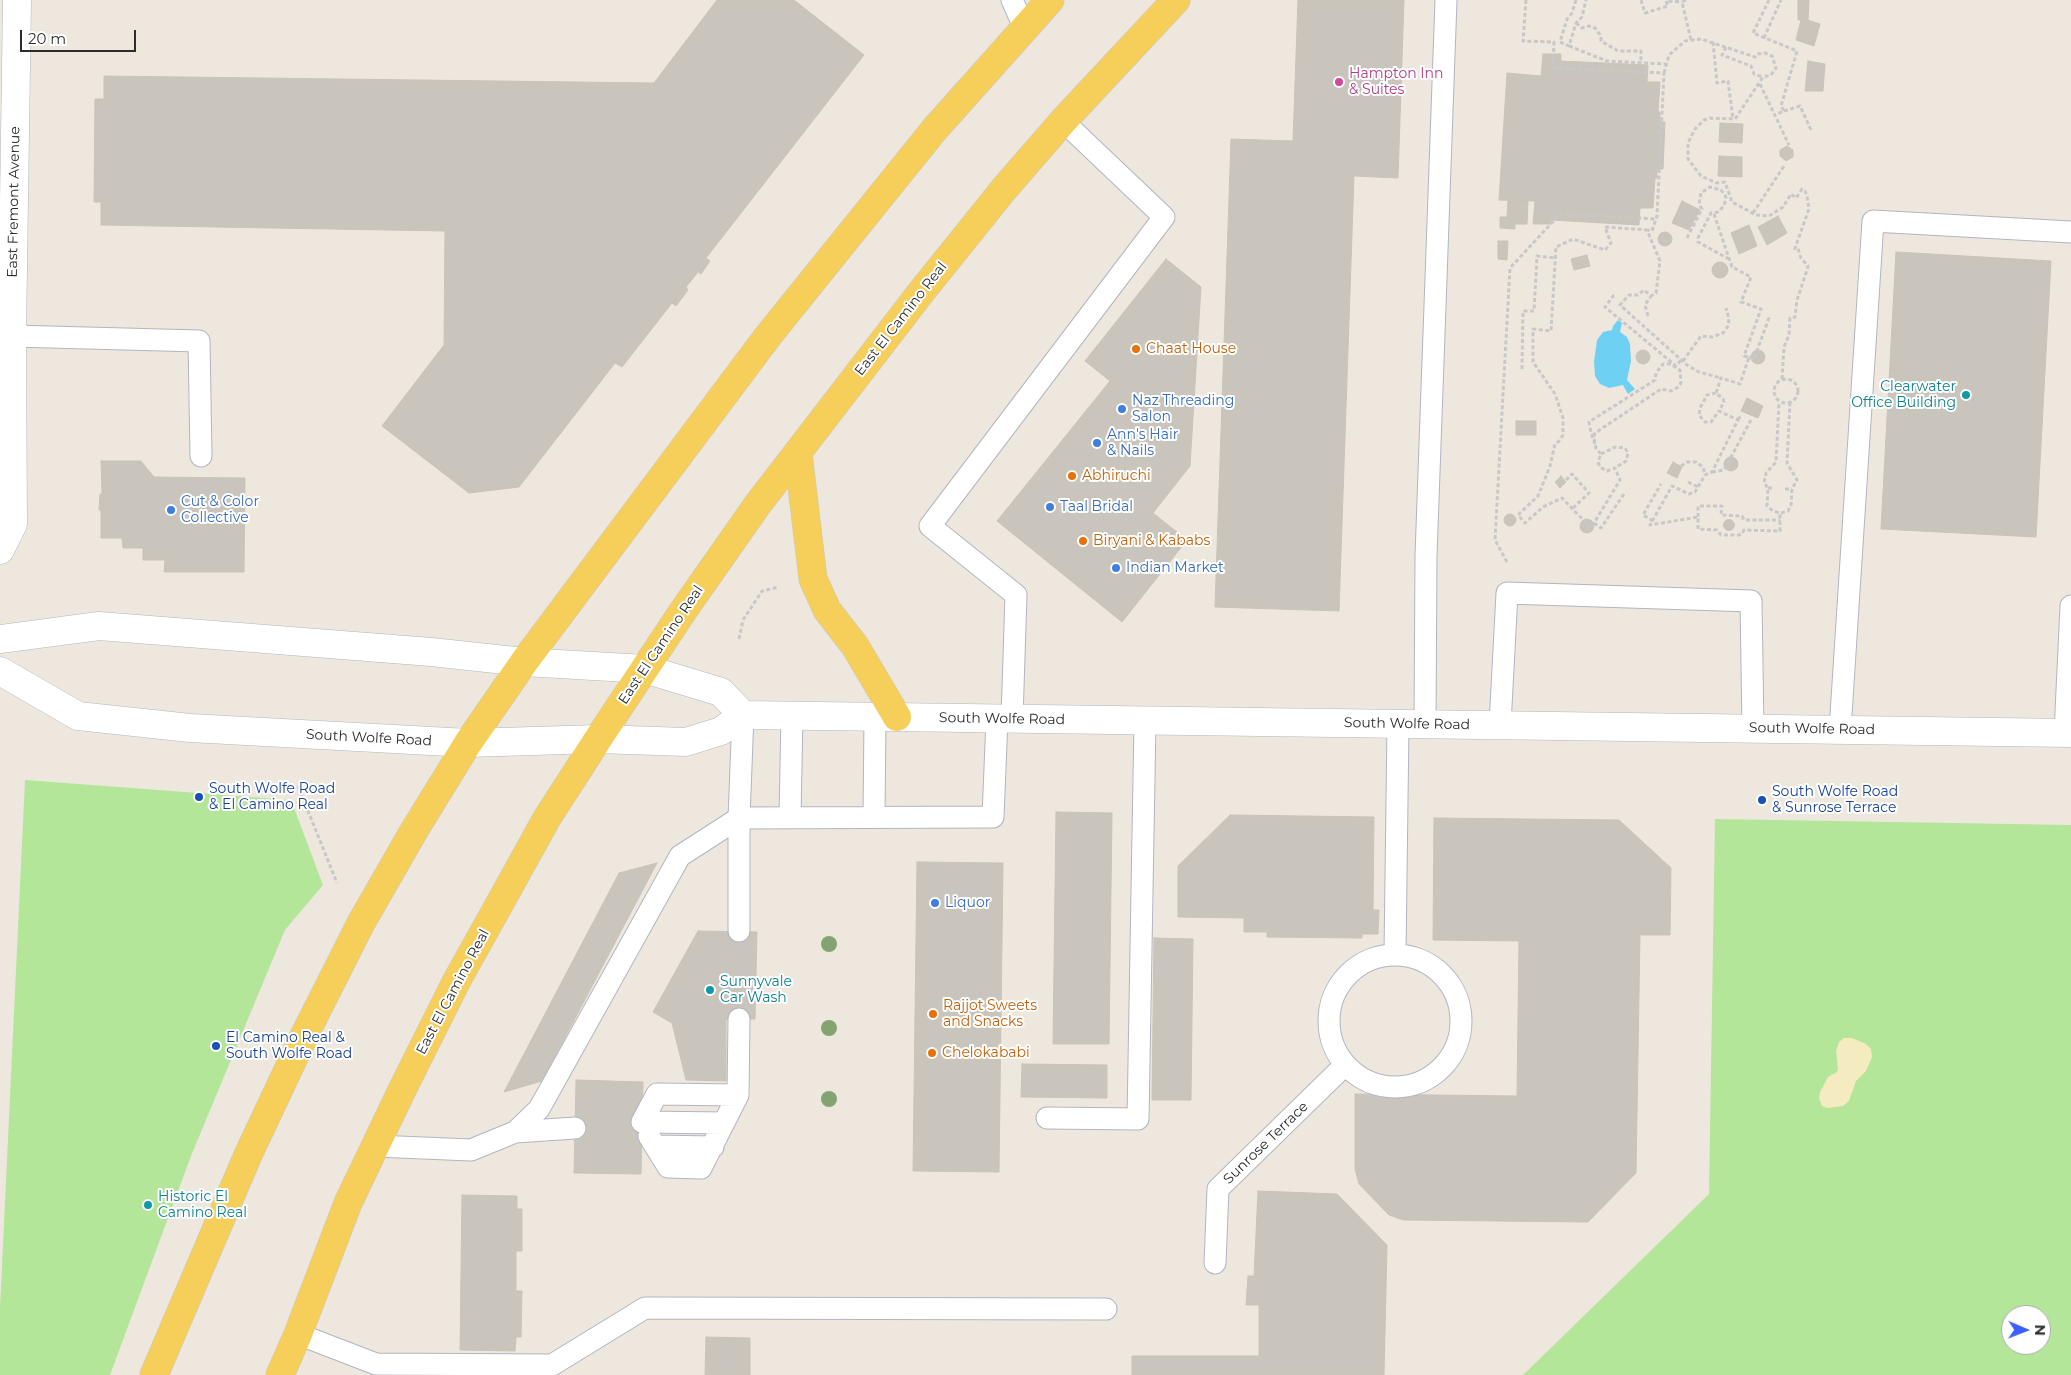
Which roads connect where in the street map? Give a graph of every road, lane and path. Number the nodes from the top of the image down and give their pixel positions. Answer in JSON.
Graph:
{"nodes":[{"id":1,"x":17,"y":0,"type":"edge"},
{"id":2,"x":1012,"y":0,"type":"edge"},
{"id":3,"x":1050,"y":0,"type":"edge"},
{"id":4,"x":1176,"y":0,"type":"edge"},
{"id":5,"x":1446,"y":0,"type":"edge"},
{"id":6,"x":1526,"y":0,"type":"edge"},
{"id":7,"x":1576,"y":0,"type":"edge"},
{"id":8,"x":1586,"y":0,"type":"edge"},
{"id":9,"x":1641,"y":0,"type":"edge"},
{"id":10,"x":1769,"y":0,"type":"edge"},
{"id":11,"x":1781,"y":0,"type":"edge"},
{"id":12,"x":1684,"y":1,"type":"edge"},
{"id":13,"x":1576,"y":23,"type":"junction"},
{"id":14,"x":1024,"y":27,"type":"junction"},
{"id":15,"x":1764,"y":38,"type":"junction"},
{"id":16,"x":1691,"y":40,"type":"junction"},
{"id":17,"x":1714,"y":42,"type":"junction"},
{"id":18,"x":1569,"y":46,"type":"junction"},
{"id":19,"x":1726,"y":47,"type":"junction"},
{"id":20,"x":1641,"y":63,"type":"junction"},
{"id":21,"x":1666,"y":64,"type":"junction"},
{"id":22,"x":1664,"y":73,"type":"junction"},
{"id":23,"x":1763,"y":77,"type":"junction"},
{"id":24,"x":1760,"y":84,"type":"junction"},
{"id":25,"x":1784,"y":112,"type":"junction"},
{"id":26,"x":1774,"y":115,"type":"junction"},
{"id":27,"x":1733,"y":119,"type":"junction"},
{"id":28,"x":1064,"y":121,"type":"junction"},
{"id":29,"x":1812,"y":132,"type":"dead end"},
{"id":30,"x":1789,"y":145,"type":"dead end"},
{"id":31,"x":1784,"y":166,"type":"dead end"},
{"id":32,"x":0,"y":169,"type":"edge"},
{"id":33,"x":14,"y":198,"type":"junction"},
{"id":34,"x":1753,"y":213,"type":"junction"},
{"id":35,"x":1714,"y":214,"type":"junction"},
{"id":36,"x":1656,"y":220,"type":"junction"},
{"id":37,"x":1647,"y":230,"type":"junction"},
{"id":38,"x":2071,"y":232,"type":"edge"},
{"id":39,"x":1687,"y":238,"type":"dead end"},
{"id":40,"x":1798,"y":241,"type":"junction"},
{"id":41,"x":1794,"y":251,"type":"dead end"},
{"id":42,"x":1555,"y":258,"type":"junction"},
{"id":43,"x":1730,"y":260,"type":"junction"},
{"id":44,"x":1614,"y":295,"type":"dead end"},
{"id":45,"x":1651,"y":296,"type":"junction"},
{"id":46,"x":1726,"y":308,"type":"dead end"},
{"id":47,"x":1770,"y":315,"type":"dead end"},
{"id":48,"x":1648,"y":316,"type":"dead end"},
{"id":49,"x":12,"y":336,"type":"junction"},
{"id":50,"x":1750,"y":357,"type":"junction"},
{"id":51,"x":1682,"y":361,"type":"junction"},
{"id":52,"x":1676,"y":366,"type":"junction"},
{"id":53,"x":1522,"y":369,"type":"dead end"},
{"id":54,"x":1721,"y":378,"type":"junction"},
{"id":55,"x":1782,"y":379,"type":"junction"},
{"id":56,"x":1716,"y":393,"type":"junction"},
{"id":57,"x":1779,"y":402,"type":"junction"},
{"id":58,"x":1790,"y":402,"type":"junction"},
{"id":59,"x":1719,"y":411,"type":"junction"},
{"id":60,"x":1741,"y":415,"type":"dead end"},
{"id":61,"x":1752,"y":418,"type":"dead end"},
{"id":62,"x":1738,"y":420,"type":"junction"},
{"id":63,"x":1595,"y":444,"type":"junction"},
{"id":64,"x":798,"y":452,"type":"junction"},
{"id":65,"x":1600,"y":454,"type":"junction"},
{"id":66,"x":201,"y":456,"type":"dead end"},
{"id":67,"x":1681,"y":466,"type":"dead end"},
{"id":68,"x":1615,"y":468,"type":"junction"},
{"id":69,"x":1712,"y":472,"type":"junction"},
{"id":70,"x":1705,"y":475,"type":"junction"},
{"id":71,"x":1566,"y":480,"type":"dead end"},
{"id":72,"x":1688,"y":482,"type":"dead end"},
{"id":73,"x":1661,"y":484,"type":"dead end"},
{"id":74,"x":1698,"y":487,"type":"junction"},
{"id":75,"x":1768,"y":488,"type":"junction"},
{"id":76,"x":1774,"y":488,"type":"dead end"},
{"id":77,"x":1785,"y":489,"type":"dead end"},
{"id":78,"x":1792,"y":489,"type":"junction"},
{"id":79,"x":1624,"y":494,"type":"dead end"},
{"id":80,"x":1572,"y":508,"type":"junction"},
{"id":81,"x":1780,"y":513,"type":"junction"},
{"id":82,"x":1698,"y":517,"type":"junction"},
{"id":83,"x":1780,"y":520,"type":"junction"},
{"id":84,"x":1653,"y":521,"type":"junction"},
{"id":85,"x":1594,"y":523,"type":"junction"},
{"id":86,"x":0,"y":550,"type":"edge"},
{"id":87,"x":788,"y":585,"type":"dead end"},
{"id":88,"x":1524,"y":594,"type":"junction"},
{"id":89,"x":2071,"y":606,"type":"edge"},
{"id":90,"x":737,"y":617,"type":"dead end"},
{"id":91,"x":743,"y":620,"type":"junction"},
{"id":92,"x":0,"y":639,"type":"edge"},
{"id":93,"x":739,"y":639,"type":"dead end"},
{"id":94,"x":524,"y":662,"type":"junction"},
{"id":95,"x":645,"y":669,"type":"junction"},
{"id":96,"x":0,"y":671,"type":"edge"},
{"id":97,"x":743,"y":715,"type":"junction"},
{"id":98,"x":792,"y":716,"type":"junction"},
{"id":99,"x":886,"y":717,"type":"junction"},
{"id":100,"x":1004,"y":719,"type":"junction"},
{"id":101,"x":1145,"y":721,"type":"junction"},
{"id":102,"x":1398,"y":724,"type":"junction"},
{"id":103,"x":1425,"y":724,"type":"junction"},
{"id":104,"x":1500,"y":725,"type":"junction"},
{"id":105,"x":1753,"y":729,"type":"junction"},
{"id":106,"x":1840,"y":730,"type":"junction"},
{"id":107,"x":2068,"y":733,"type":"edge"},
{"id":108,"x":598,"y":739,"type":"junction"},
{"id":109,"x":468,"y":743,"type":"junction"},
{"id":110,"x":298,"y":786,"type":"dead end"},
{"id":111,"x":790,"y":817,"type":"junction"},
{"id":112,"x":874,"y":817,"type":"junction"},
{"id":113,"x":739,"y":818,"type":"junction"},
{"id":114,"x":337,"y":882,"type":"dead end"},
{"id":115,"x":739,"y":932,"type":"dead end"},
{"id":116,"x":1395,"y":955,"type":"junction"},
{"id":117,"x":739,"y":1019,"type":"dead end"},
{"id":118,"x":1345,"y":1065,"type":"junction"},
{"id":119,"x":738,"y":1095,"type":"junction"},
{"id":120,"x":1047,"y":1118,"type":"dead end"},
{"id":121,"x":642,"y":1122,"type":"junction"},
{"id":122,"x":724,"y":1123,"type":"junction"},
{"id":123,"x":575,"y":1128,"type":"dead end"},
{"id":124,"x":515,"y":1132,"type":"junction"},
{"id":125,"x":375,"y":1146,"type":"junction"},
{"id":126,"x":1215,"y":1263,"type":"dead end"},
{"id":127,"x":1106,"y":1309,"type":"dead end"},
{"id":128,"x":298,"y":1334,"type":"junction"},
{"id":129,"x":556,"y":1370,"type":"edge"},
{"id":130,"x":154,"y":1375,"type":"edge"},
{"id":131,"x":280,"y":1375,"type":"edge"}],
"edges":[{"from":1,"to":33,"type":"main road","name":"East Fremont Avenue"},
{"from":2,"to":14,"type":"lane"},
{"from":3,"to":14,"type":"main road"},
{"from":4,"to":28,"type":"main road","name":"East El Camino Real"},
{"from":5,"to":103,"type":"lane"},
{"from":6,"to":22,"type":"path"},
{"from":7,"to":18,"type":"path"},
{"from":8,"to":13,"type":"path"},
{"from":9,"to":12,"type":"path"},
{"from":10,"to":15,"type":"path"},
{"from":11,"to":15,"type":"path"},
{"from":12,"to":16,"type":"path"},
{"from":13,"to":18,"type":"path"},
{"from":13,"to":20,"type":"path"},
{"from":14,"to":94,"type":"main road"},
{"from":15,"to":25,"type":"path"},
{"from":16,"to":17,"type":"path"},
{"from":16,"to":21,"type":"path"},
{"from":17,"to":19,"type":"path"},
{"from":17,"to":27,"type":"path"},
{"from":18,"to":20,"type":"path"},
{"from":19,"to":23,"type":"path"},
{"from":19,"to":23,"type":"path"},
{"from":20,"to":21,"type":"path"},
{"from":21,"to":22,"type":"path"},
{"from":22,"to":36,"type":"path"},
{"from":23,"to":24,"type":"path"},
{"from":24,"to":26,"type":"path"},
{"from":24,"to":27,"type":"path"},
{"from":25,"to":26,"type":"path"},
{"from":25,"to":29,"type":"path"},
{"from":26,"to":30,"type":"path"},
{"from":27,"to":34,"type":"path"},
{"from":28,"to":64,"type":"main road","name":"East El Camino Real"},
{"from":28,"to":100,"type":"lane"},
{"from":31,"to":34,"type":"path"},
{"from":32,"to":33,"type":"main road"},
{"from":33,"to":49,"type":"main road","name":"East Fremont Avenue"},
{"from":34,"to":40,"type":"path"},
{"from":35,"to":39,"type":"path"},
{"from":35,"to":43,"type":"path"},
{"from":35,"to":43,"type":"path"},
{"from":36,"to":37,"type":"path"},
{"from":36,"to":88,"type":"path"},
{"from":37,"to":42,"type":"path"},
{"from":37,"to":45,"type":"path"},
{"from":38,"to":106,"type":"lane"},
{"from":40,"to":41,"type":"path"},
{"from":40,"to":55,"type":"path"},
{"from":42,"to":53,"type":"path"},
{"from":42,"to":80,"type":"path"},
{"from":43,"to":50,"type":"path"},
{"from":44,"to":52,"type":"path"},
{"from":45,"to":48,"type":"path"},
{"from":45,"to":51,"type":"path"},
{"from":46,"to":51,"type":"path"},
{"from":47,"to":50,"type":"path"},
{"from":49,"to":66,"type":"lane"},
{"from":49,"to":86,"type":"main road","name":"East Fremont Avenue"},
{"from":50,"to":54,"type":"path"},
{"from":51,"to":52,"type":"path"},
{"from":51,"to":54,"type":"path"},
{"from":52,"to":63,"type":"path"},
{"from":52,"to":63,"type":"path"},
{"from":54,"to":56,"type":"path"},
{"from":55,"to":57,"type":"path"},
{"from":55,"to":58,"type":"path"},
{"from":56,"to":59,"type":"path"},
{"from":56,"to":59,"type":"path"},
{"from":57,"to":58,"type":"path"},
{"from":57,"to":75,"type":"path"},
{"from":58,"to":78,"type":"path"},
{"from":59,"to":62,"type":"path"},
{"from":60,"to":62,"type":"path"},
{"from":61,"to":69,"type":"path"},
{"from":62,"to":69,"type":"path"},
{"from":63,"to":65,"type":"path"},
{"from":64,"to":95,"type":"main road","name":"East El Camino Real"},
{"from":64,"to":99,"type":"main road"},
{"from":65,"to":68,"type":"path"},
{"from":65,"to":68,"type":"path"},
{"from":67,"to":70,"type":"path"},
{"from":68,"to":85,"type":"path"},
{"from":69,"to":70,"type":"path"},
{"from":70,"to":74,"type":"path"},
{"from":71,"to":80,"type":"path"},
{"from":72,"to":74,"type":"path"},
{"from":73,"to":84,"type":"path"},
{"from":74,"to":84,"type":"path"},
{"from":75,"to":76,"type":"path"},
{"from":75,"to":81,"type":"path"},
{"from":77,"to":78,"type":"path"},
{"from":78,"to":81,"type":"path"},
{"from":79,"to":85,"type":"path"},
{"from":80,"to":85,"type":"path"},
{"from":81,"to":83,"type":"path"},
{"from":82,"to":83,"type":"path"},
{"from":82,"to":83,"type":"path"},
{"from":82,"to":84,"type":"path"},
{"from":87,"to":91,"type":"path"},
{"from":88,"to":104,"type":"lane"},
{"from":88,"to":105,"type":"lane"},
{"from":89,"to":107,"type":"lane"},
{"from":90,"to":91,"type":"path"},
{"from":91,"to":93,"type":"path"},
{"from":92,"to":94,"type":"main road"},
{"from":94,"to":95,"type":"main road"},
{"from":94,"to":109,"type":"main road"},
{"from":95,"to":97,"type":"main road"},
{"from":95,"to":108,"type":"main road","name":"East El Camino Real"},
{"from":96,"to":109,"type":"main road","name":"South Wolfe Road"},
{"from":97,"to":98,"type":"main road","name":"South Wolfe Road"},
{"from":97,"to":108,"type":"main road","name":"South Wolfe Road"},
{"from":97,"to":113,"type":"lane"},
{"from":98,"to":99,"type":"main road","name":"South Wolfe Road"},
{"from":98,"to":111,"type":"lane"},
{"from":99,"to":100,"type":"main road","name":"South Wolfe Road"},
{"from":99,"to":112,"type":"lane"},
{"from":100,"to":101,"type":"main road","name":"South Wolfe Road"},
{"from":100,"to":112,"type":"lane"},
{"from":101,"to":102,"type":"main road","name":"South Wolfe Road"},
{"from":101,"to":120,"type":"lane"},
{"from":102,"to":103,"type":"main road","name":"South Wolfe Road"},
{"from":102,"to":116,"type":"lane"},
{"from":103,"to":104,"type":"main road","name":"South Wolfe Road"},
{"from":104,"to":105,"type":"main road","name":"South Wolfe Road"},
{"from":105,"to":106,"type":"main road","name":"South Wolfe Road"},
{"from":106,"to":107,"type":"main road","name":"South Wolfe Road"},
{"from":108,"to":109,"type":"main road","name":"South Wolfe Road"},
{"from":108,"to":125,"type":"main road","name":"East El Camino Real"},
{"from":109,"to":130,"type":"main road"},
{"from":110,"to":114,"type":"path"},
{"from":111,"to":112,"type":"lane"},
{"from":111,"to":113,"type":"lane"},
{"from":113,"to":115,"type":"lane"},
{"from":113,"to":124,"type":"lane"},
{"from":116,"to":118,"type":"lane"},
{"from":116,"to":118,"type":"lane"},
{"from":117,"to":119,"type":"lane"},
{"from":118,"to":126,"type":"lane","name":"Sunrose Terrace"},
{"from":119,"to":121,"type":"lane"},
{"from":119,"to":122,"type":"lane"},
{"from":121,"to":122,"type":"lane"},
{"from":121,"to":122,"type":"lane"},
{"from":123,"to":124,"type":"lane"},
{"from":124,"to":125,"type":"lane"},
{"from":125,"to":128,"type":"main road","name":"East El Camino Real"},
{"from":127,"to":129,"type":"lane"},
{"from":128,"to":129,"type":"lane"},
{"from":128,"to":131,"type":"main road","name":"East El Camino Real"}]}
